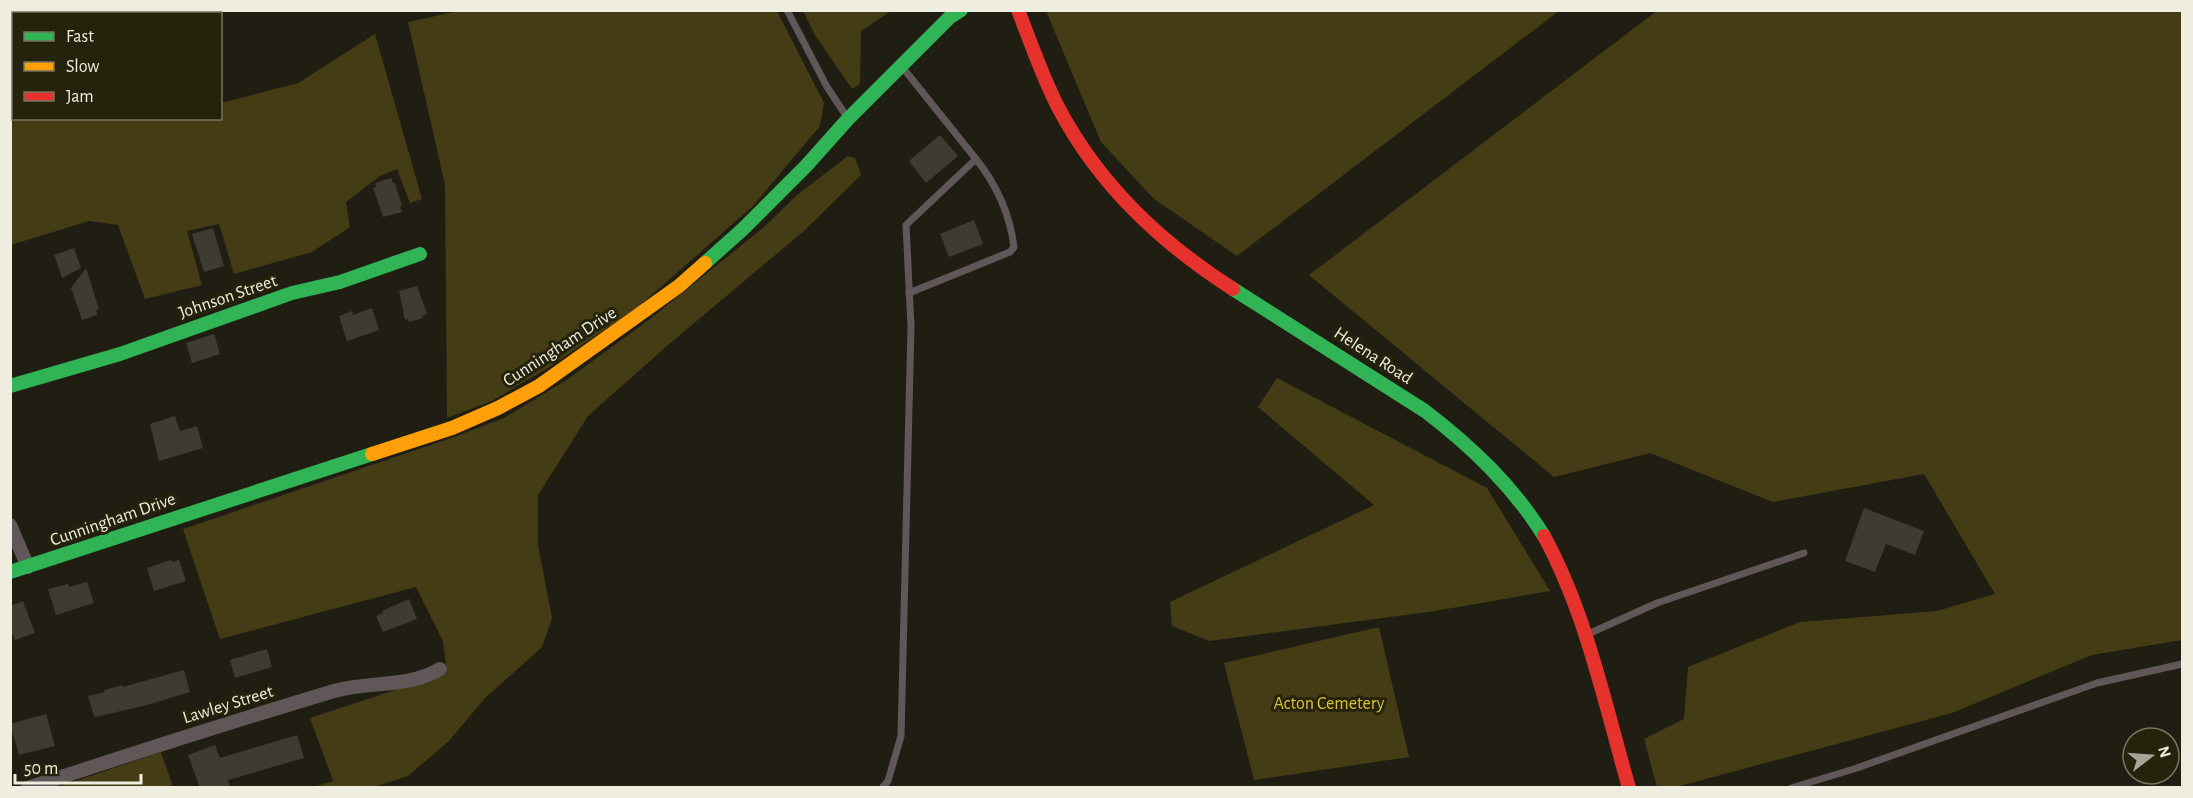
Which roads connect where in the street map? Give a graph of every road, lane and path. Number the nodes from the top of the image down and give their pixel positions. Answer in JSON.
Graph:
{"nodes":[{"id":1,"x":787,"y":10,"type":"edge"},
{"id":2,"x":961,"y":10,"type":"edge"},
{"id":3,"x":1018,"y":10,"type":"edge"},
{"id":4,"x":901,"y":66,"type":"junction"},
{"id":5,"x":848,"y":119,"type":"junction"},
{"id":6,"x":976,"y":159,"type":"junction"},
{"id":7,"x":420,"y":254,"type":"dead end"},
{"id":8,"x":909,"y":293,"type":"junction"},
{"id":9,"x":10,"y":386,"type":"edge"},
{"id":10,"x":10,"y":525,"type":"edge"},
{"id":11,"x":1804,"y":553,"type":"dead end"},
{"id":12,"x":28,"y":567,"type":"junction"},
{"id":13,"x":10,"y":572,"type":"edge"},
{"id":14,"x":1585,"y":635,"type":"junction"},
{"id":15,"x":2182,"y":664,"type":"edge"},
{"id":16,"x":440,"y":669,"type":"dead end"},
{"id":17,"x":28,"y":788,"type":"edge"},
{"id":18,"x":882,"y":788,"type":"edge"},
{"id":19,"x":1629,"y":788,"type":"edge"},
{"id":20,"x":1791,"y":788,"type":"edge"}],
"edges":[{"from":1,"to":5,"type":"lane"},
{"from":2,"to":4,"type":"street","name":"Cunningham Drive"},
{"from":3,"to":14,"type":"street","name":"Helena Road"},
{"from":4,"to":5,"type":"street","name":"Cunningham Drive"},
{"from":4,"to":6,"type":"lane"},
{"from":5,"to":12,"type":"street","name":"Cunningham Drive"},
{"from":6,"to":8,"type":"lane"},
{"from":6,"to":8,"type":"lane"},
{"from":7,"to":9,"type":"street","name":"Johnson Street"},
{"from":8,"to":18,"type":"lane"},
{"from":10,"to":12,"type":"street"},
{"from":11,"to":14,"type":"lane"},
{"from":12,"to":13,"type":"street","name":"Cunningham Drive"},
{"from":14,"to":19,"type":"street","name":"Helena Road"},
{"from":15,"to":20,"type":"lane"},
{"from":16,"to":17,"type":"street","name":"Lawley Street"}]}
